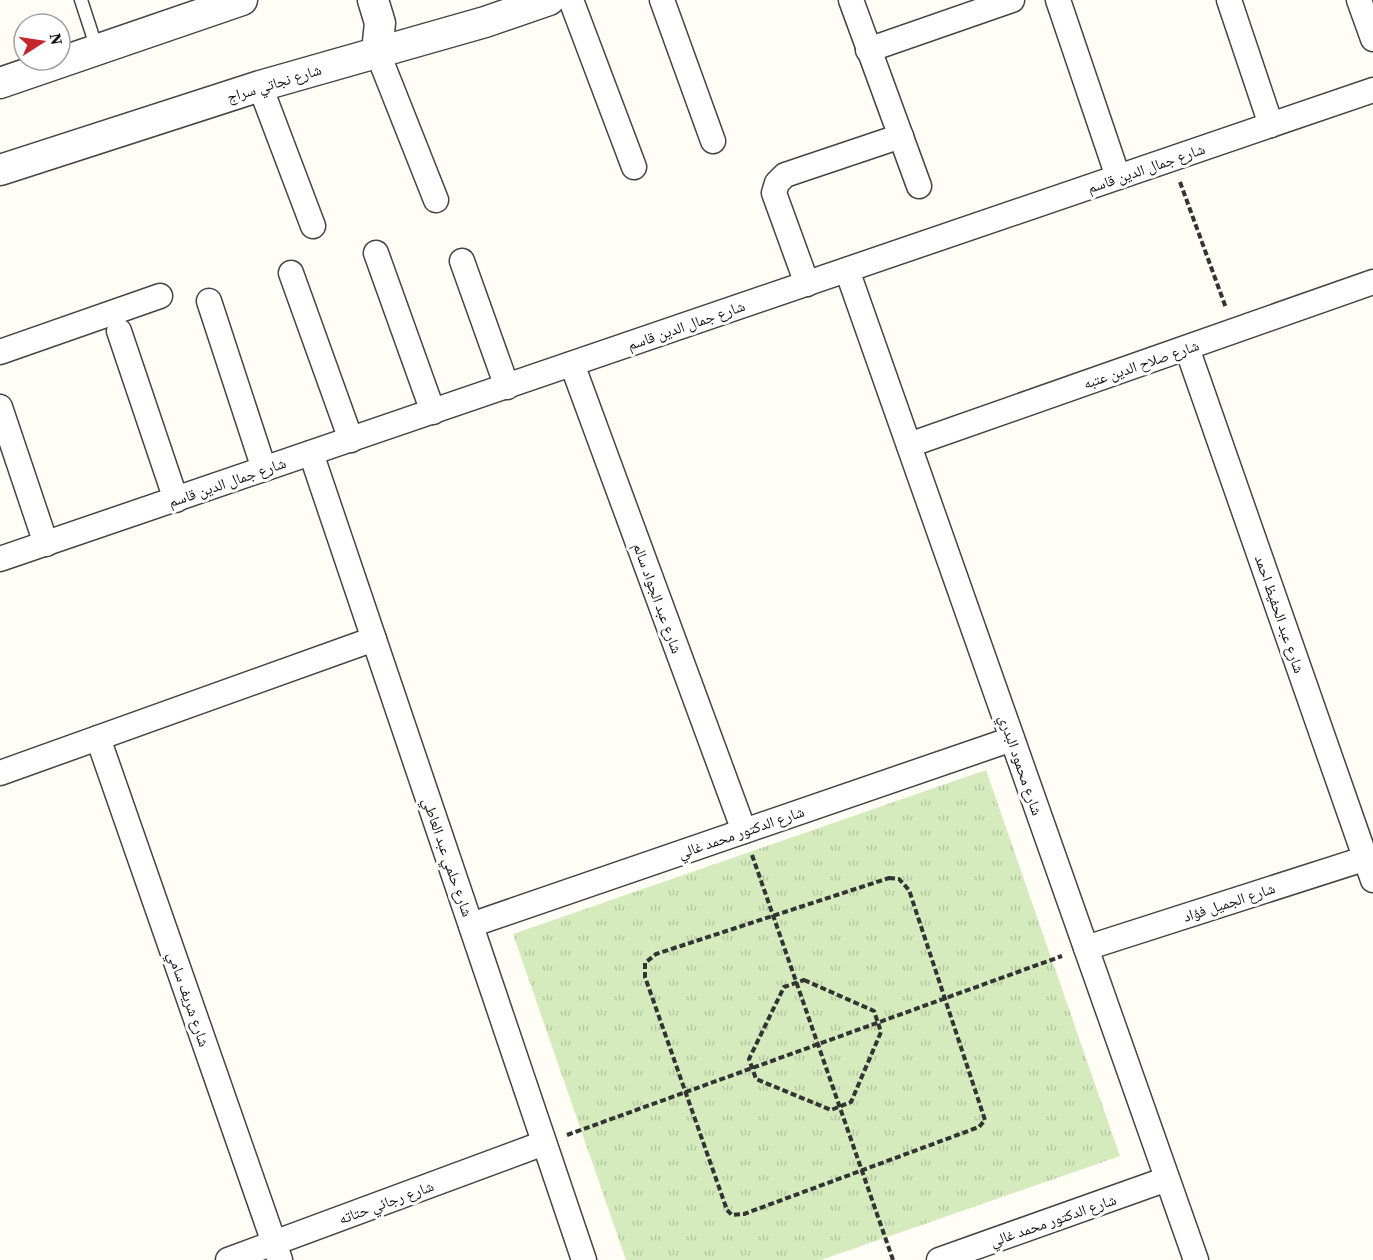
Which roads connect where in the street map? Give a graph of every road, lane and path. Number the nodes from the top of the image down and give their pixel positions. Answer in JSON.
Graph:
{"nodes":[{"id":1,"x":81,"y":0,"type":"edge"},
{"id":2,"x":242,"y":0,"type":"edge"},
{"id":3,"x":373,"y":0,"type":"edge"},
{"id":4,"x":549,"y":0,"type":"edge"},
{"id":5,"x":571,"y":0,"type":"edge"},
{"id":6,"x":662,"y":0,"type":"edge"},
{"id":7,"x":851,"y":0,"type":"edge"},
{"id":8,"x":1012,"y":0,"type":"edge"},
{"id":9,"x":1058,"y":0,"type":"edge"},
{"id":10,"x":1229,"y":0,"type":"edge"},
{"id":11,"x":1359,"y":0,"type":"edge"},
{"id":12,"x":199,"y":7,"type":"edge"},
{"id":13,"x":1373,"y":39,"type":"edge"},
{"id":14,"x":97,"y":49,"type":"junction"},
{"id":15,"x":868,"y":50,"type":"junction"},
{"id":16,"x":377,"y":51,"type":"junction"},
{"id":17,"x":0,"y":83,"type":"edge"},
{"id":18,"x":260,"y":86,"type":"junction"},
{"id":19,"x":1373,"y":90,"type":"edge"},
{"id":20,"x":1271,"y":125,"type":"junction"},
{"id":21,"x":900,"y":136,"type":"junction"},
{"id":22,"x":713,"y":141,"type":"dead end"},
{"id":23,"x":1171,"y":159,"type":"junction"},
{"id":24,"x":634,"y":167,"type":"dead end"},
{"id":25,"x":0,"y":170,"type":"edge"},
{"id":26,"x":1118,"y":177,"type":"junction"},
{"id":27,"x":919,"y":186,"type":"dead end"},
{"id":28,"x":436,"y":200,"type":"dead end"},
{"id":29,"x":314,"y":226,"type":"dead end"},
{"id":30,"x":376,"y":253,"type":"dead end"},
{"id":31,"x":462,"y":261,"type":"dead end"},
{"id":32,"x":847,"y":270,"type":"junction"},
{"id":33,"x":291,"y":273,"type":"dead end"},
{"id":34,"x":1373,"y":282,"type":"edge"},
{"id":35,"x":807,"y":284,"type":"junction"},
{"id":36,"x":160,"y":296,"type":"dead end"},
{"id":37,"x":209,"y":301,"type":"dead end"},
{"id":38,"x":119,"y":331,"type":"dead end"},
{"id":39,"x":1234,"y":331,"type":"junction"},
{"id":40,"x":1187,"y":348,"type":"junction"},
{"id":41,"x":0,"y":352,"type":"edge"},
{"id":42,"x":572,"y":364,"type":"junction"},
{"id":43,"x":507,"y":387,"type":"junction"},
{"id":44,"x":0,"y":406,"type":"edge"},
{"id":45,"x":434,"y":412,"type":"junction"},
{"id":46,"x":351,"y":440,"type":"junction"},
{"id":47,"x":909,"y":445,"type":"junction"},
{"id":48,"x":311,"y":453,"type":"junction"},
{"id":49,"x":264,"y":469,"type":"junction"},
{"id":50,"x":176,"y":500,"type":"junction"},
{"id":51,"x":46,"y":544,"type":"junction"},
{"id":52,"x":0,"y":560,"type":"edge"},
{"id":53,"x":374,"y":639,"type":"junction"},
{"id":54,"x":98,"y":738,"type":"junction"},
{"id":55,"x":1012,"y":739,"type":"junction"},
{"id":56,"x":0,"y":773,"type":"edge"},
{"id":57,"x":744,"y":831,"type":"junction"},
{"id":58,"x":1370,"y":865,"type":"edge"},
{"id":59,"x":774,"y":916,"type":"junction"},
{"id":60,"x":471,"y":925,"type":"junction"},
{"id":61,"x":1086,"y":948,"type":"junction"},
{"id":62,"x":796,"y":982,"type":"junction"},
{"id":63,"x":945,"y":998,"type":"junction"},
{"id":64,"x":878,"y":1022,"type":"junction"},
{"id":65,"x":818,"y":1044,"type":"junction"},
{"id":66,"x":752,"y":1068,"type":"junction"},
{"id":67,"x":686,"y":1092,"type":"junction"},
{"id":68,"x":840,"y":1107,"type":"junction"},
{"id":69,"x":544,"y":1143,"type":"junction"},
{"id":70,"x":862,"y":1171,"type":"junction"},
{"id":71,"x":1167,"y":1179,"type":"junction"},
{"id":72,"x":277,"y":1252,"type":"edge"},
{"id":73,"x":228,"y":1260,"type":"edge"},
{"id":74,"x":584,"y":1260,"type":"edge"},
{"id":75,"x":893,"y":1260,"type":"edge"},
{"id":76,"x":939,"y":1260,"type":"edge"},
{"id":77,"x":1196,"y":1260,"type":"edge"}],
"edges":[{"from":1,"to":14,"type":"lane"},
{"from":2,"to":12,"type":"street"},
{"from":3,"to":16,"type":"street"},
{"from":4,"to":16,"type":"street","name":"شارع نجاتي سراج"},
{"from":5,"to":24,"type":"street"},
{"from":6,"to":22,"type":"street"},
{"from":7,"to":15,"type":"street"},
{"from":8,"to":15,"type":"street"},
{"from":9,"to":26,"type":"street"},
{"from":10,"to":20,"type":"street"},
{"from":11,"to":13,"type":"street"},
{"from":12,"to":14,"type":"street"},
{"from":14,"to":17,"type":"street"},
{"from":15,"to":21,"type":"street"},
{"from":16,"to":18,"type":"street","name":"شارع نجاتي سراج"},
{"from":16,"to":28,"type":"street"},
{"from":18,"to":25,"type":"street","name":"شارع نجاتي سراج"},
{"from":18,"to":29,"type":"street"},
{"from":19,"to":20,"type":"street","name":"شارع جمال الدين قاسم"},
{"from":20,"to":23,"type":"street","name":"شارع جمال الدين قاسم"},
{"from":21,"to":27,"type":"street"},
{"from":21,"to":35,"type":"street"},
{"from":23,"to":26,"type":"street","name":"شارع جمال الدين قاسم"},
{"from":23,"to":39,"type":"path"},
{"from":26,"to":32,"type":"street","name":"شارع جمال الدين قاسم"},
{"from":30,"to":45,"type":"street"},
{"from":31,"to":43,"type":"street"},
{"from":32,"to":35,"type":"street","name":"شارع جمال الدين قاسم"},
{"from":32,"to":47,"type":"street","name":"شارع محمود البدري"},
{"from":33,"to":46,"type":"street"},
{"from":34,"to":39,"type":"street","name":"شارع صلاح الدين عتبه"},
{"from":35,"to":42,"type":"street","name":"شارع جمال الدين قاسم"},
{"from":36,"to":41,"type":"street"},
{"from":37,"to":49,"type":"street"},
{"from":38,"to":50,"type":"street"},
{"from":39,"to":40,"type":"street","name":"شارع صلاح الدين عتبه"},
{"from":40,"to":47,"type":"street","name":"شارع صلاح الدين عتبه"},
{"from":40,"to":58,"type":"street","name":"شارع عبد الحفيظ احمد"},
{"from":42,"to":43,"type":"street","name":"شارع جمال الدين قاسم"},
{"from":42,"to":57,"type":"street","name":"شارع عبد الجواد سالم"},
{"from":43,"to":45,"type":"street","name":"شارع جمال الدين قاسم"},
{"from":44,"to":51,"type":"street"},
{"from":45,"to":46,"type":"street","name":"شارع جمال الدين قاسم"},
{"from":46,"to":48,"type":"street","name":"شارع جمال الدين قاسم"},
{"from":47,"to":55,"type":"street","name":"شارع محمود البدري"},
{"from":48,"to":49,"type":"street","name":"شارع جمال الدين قاسم"},
{"from":48,"to":53,"type":"street","name":"شارع حلمي عبد العاطي"},
{"from":49,"to":50,"type":"street","name":"شارع جمال الدين قاسم"},
{"from":50,"to":51,"type":"street","name":"شارع جمال الدين قاسم"},
{"from":51,"to":52,"type":"street","name":"شارع جمال الدين قاسم"},
{"from":53,"to":54,"type":"street"},
{"from":53,"to":60,"type":"street","name":"شارع حلمي عبد العاطي"},
{"from":54,"to":56,"type":"street"},
{"from":54,"to":72,"type":"street","name":"شارع شريف سامي"},
{"from":55,"to":57,"type":"street","name":"شارع الدكتور محمد غالي"},
{"from":55,"to":61,"type":"street","name":"شارع محمود البدري"},
{"from":57,"to":59,"type":"path"},
{"from":57,"to":60,"type":"street","name":"شارع الدكتور محمد غالي"},
{"from":58,"to":61,"type":"street","name":"شارع الجميل فؤاد"},
{"from":59,"to":62,"type":"path"},
{"from":59,"to":63,"type":"path"},
{"from":59,"to":67,"type":"path"},
{"from":60,"to":69,"type":"street","name":"شارع حلمي عبد العاطي"},
{"from":61,"to":63,"type":"path"},
{"from":61,"to":71,"type":"street","name":"شارع محمود البدري"},
{"from":62,"to":64,"type":"path"},
{"from":62,"to":65,"type":"path"},
{"from":62,"to":66,"type":"path"},
{"from":63,"to":64,"type":"path"},
{"from":63,"to":70,"type":"path"},
{"from":64,"to":65,"type":"path"},
{"from":64,"to":68,"type":"path"},
{"from":65,"to":66,"type":"path"},
{"from":65,"to":68,"type":"path"},
{"from":66,"to":67,"type":"path"},
{"from":66,"to":68,"type":"path"},
{"from":67,"to":69,"type":"path"},
{"from":67,"to":70,"type":"path"},
{"from":68,"to":70,"type":"path"},
{"from":69,"to":72,"type":"street","name":"شارع رجائي حتاته"},
{"from":69,"to":74,"type":"street","name":"شارع حلمي عبد العاطي"},
{"from":70,"to":75,"type":"path"},
{"from":71,"to":76,"type":"street","name":"شارع الدكتور محمد غالي"},
{"from":71,"to":77,"type":"street","name":"شارع محمود البدري"},
{"from":72,"to":73,"type":"street","name":"شارع رجائي حتاته"}]}
